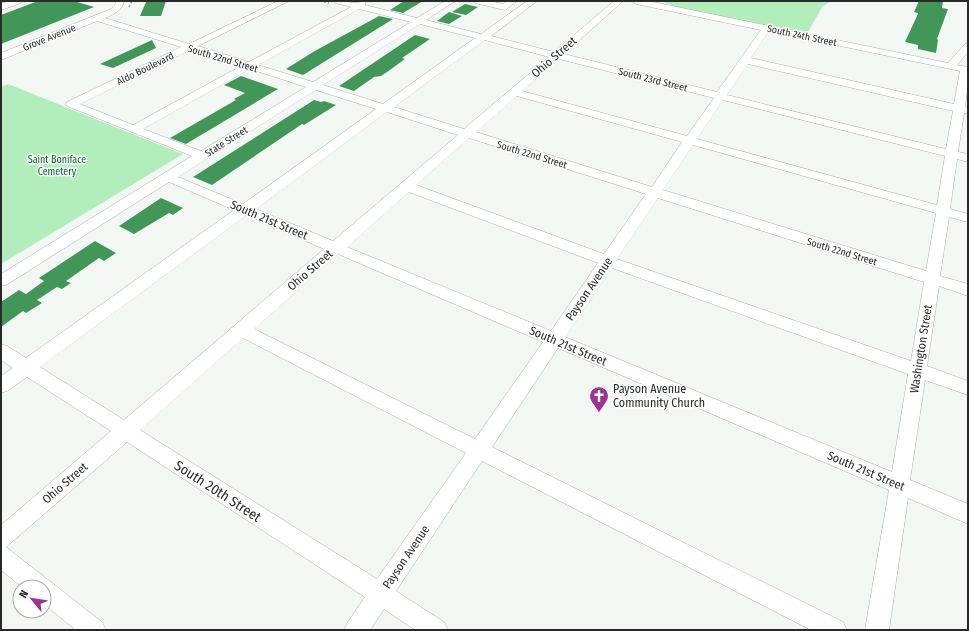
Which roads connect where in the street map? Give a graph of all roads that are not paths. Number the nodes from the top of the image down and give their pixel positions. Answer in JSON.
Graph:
{"nodes":[{"id":1,"x":18,"y":1,"type":"edge"},
{"id":2,"x":120,"y":1,"type":"edge"},
{"id":3,"x":285,"y":1,"type":"edge"},
{"id":4,"x":338,"y":1,"type":"edge"},
{"id":5,"x":452,"y":1,"type":"edge"},
{"id":6,"x":478,"y":1,"type":"edge"},
{"id":7,"x":513,"y":1,"type":"edge"},
{"id":8,"x":533,"y":1,"type":"edge"},
{"id":9,"x":618,"y":1,"type":"edge"},
{"id":10,"x":636,"y":1,"type":"edge"},
{"id":11,"x":363,"y":4,"type":"edge"},
{"id":12,"x":1,"y":7,"type":"edge"},
{"id":13,"x":97,"y":18,"type":"junction"},
{"id":14,"x":419,"y":21,"type":"junction"},
{"id":15,"x":767,"y":28,"type":"junction"},
{"id":16,"x":483,"y":37,"type":"junction"},
{"id":17,"x":968,"y":46,"type":"edge"},
{"id":18,"x":190,"y":47,"type":"junction"},
{"id":19,"x":556,"y":55,"type":"junction"},
{"id":20,"x":1,"y":57,"type":"edge"},
{"id":21,"x":745,"y":60,"type":"junction"},
{"id":22,"x":250,"y":66,"type":"junction"},
{"id":23,"x":961,"y":68,"type":"edge"},
{"id":24,"x":315,"y":86,"type":"junction"},
{"id":25,"x":514,"y":92,"type":"junction"},
{"id":26,"x":721,"y":96,"type":"junction"},
{"id":27,"x":384,"y":108,"type":"junction"},
{"id":28,"x":963,"y":110,"type":"edge"},
{"id":29,"x":134,"y":129,"type":"junction"},
{"id":30,"x":466,"y":134,"type":"junction"},
{"id":31,"x":690,"y":142,"type":"junction"},
{"id":32,"x":951,"y":154,"type":"junction"},
{"id":33,"x":202,"y":156,"type":"junction"},
{"id":34,"x":968,"y":158,"type":"edge"},
{"id":35,"x":168,"y":177,"type":"junction"},
{"id":36,"x":406,"y":186,"type":"junction"},
{"id":37,"x":655,"y":193,"type":"junction"},
{"id":38,"x":244,"y":210,"type":"junction"},
{"id":39,"x":942,"y":211,"type":"junction"},
{"id":40,"x":968,"y":218,"type":"edge"},
{"id":41,"x":335,"y":248,"type":"junction"},
{"id":42,"x":608,"y":261,"type":"junction"},
{"id":43,"x":932,"y":279,"type":"junction"},
{"id":44,"x":1,"y":281,"type":"edge"},
{"id":45,"x":968,"y":290,"type":"edge"},
{"id":46,"x":241,"y":330,"type":"junction"},
{"id":47,"x":554,"y":340,"type":"junction"},
{"id":48,"x":1,"y":351,"type":"edge"},
{"id":49,"x":27,"y":368,"type":"junction"},
{"id":50,"x":917,"y":370,"type":"junction"},
{"id":51,"x":1,"y":386,"type":"edge"},
{"id":52,"x":968,"y":388,"type":"edge"},
{"id":53,"x":125,"y":431,"type":"junction"},
{"id":54,"x":479,"y":450,"type":"junction"},
{"id":55,"x":899,"y":485,"type":"junction"},
{"id":56,"x":968,"y":514,"type":"edge"},
{"id":57,"x":1,"y":539,"type":"edge"},
{"id":58,"x":1,"y":556,"type":"edge"},
{"id":59,"x":30,"y":579,"type":"edge"},
{"id":60,"x":380,"y":595,"type":"junction"},
{"id":61,"x":52,"y":596,"type":"edge"},
{"id":62,"x":94,"y":630,"type":"edge"},
{"id":63,"x":356,"y":630,"type":"edge"},
{"id":64,"x":436,"y":630,"type":"edge"},
{"id":65,"x":836,"y":630,"type":"edge"},
{"id":66,"x":877,"y":630,"type":"edge"}],
"edges":[{"from":1,"to":12,"type":"street"},
{"from":2,"to":13,"type":"street","name":"Grove Avenue"},
{"from":3,"to":18,"type":"street","name":"Aldo Boulevard"},
{"from":4,"to":11,"type":"street","name":"South 23rd Street"},
{"from":5,"to":14,"type":"street","name":"State Street"},
{"from":6,"to":7,"type":"street"},
{"from":8,"to":16,"type":"street"},
{"from":9,"to":19,"type":"street","name":"Ohio Street"},
{"from":10,"to":15,"type":"street","name":"South 24th Street"},
{"from":11,"to":14,"type":"street","name":"South 23rd Street"},
{"from":11,"to":22,"type":"street"},
{"from":13,"to":18,"type":"street","name":"South 22nd Street"},
{"from":13,"to":20,"type":"street","name":"Grove Avenue"},
{"from":14,"to":16,"type":"street","name":"South 23rd Street"},
{"from":14,"to":24,"type":"street","name":"State Street"},
{"from":15,"to":21,"type":"street","name":"Payson Avenue"},
{"from":15,"to":23,"type":"street","name":"South 24th Street"},
{"from":16,"to":19,"type":"street","name":"South 23rd Street"},
{"from":16,"to":27,"type":"street"},
{"from":17,"to":23,"type":"street"},
{"from":18,"to":22,"type":"street","name":"South 22nd Street"},
{"from":18,"to":29,"type":"street","name":"Aldo Boulevard"},
{"from":19,"to":25,"type":"street","name":"Ohio Street"},
{"from":19,"to":26,"type":"street","name":"South 23rd Street"},
{"from":21,"to":26,"type":"street","name":"Payson Avenue"},
{"from":21,"to":28,"type":"street"},
{"from":22,"to":24,"type":"street","name":"South 22nd Street"},
{"from":22,"to":29,"type":"street"},
{"from":23,"to":28,"type":"street","name":"Washington Street"},
{"from":24,"to":27,"type":"street","name":"South 22nd Street"},
{"from":24,"to":33,"type":"street","name":"State Street"},
{"from":25,"to":30,"type":"street","name":"Ohio Street"},
{"from":25,"to":31,"type":"street"},
{"from":26,"to":31,"type":"street","name":"Payson Avenue"},
{"from":26,"to":32,"type":"street","name":"South 23rd Street"},
{"from":27,"to":30,"type":"street","name":"South 22nd Street"},
{"from":27,"to":38,"type":"street"},
{"from":28,"to":32,"type":"street","name":"Washington Street"},
{"from":29,"to":33,"type":"street"},
{"from":30,"to":36,"type":"street","name":"Ohio Street"},
{"from":30,"to":37,"type":"street","name":"South 22nd Street"},
{"from":31,"to":37,"type":"street","name":"Payson Avenue"},
{"from":31,"to":39,"type":"street"},
{"from":32,"to":34,"type":"street","name":"South 23rd Street"},
{"from":32,"to":39,"type":"street","name":"Washington Street"},
{"from":33,"to":35,"type":"street","name":"State Street"},
{"from":35,"to":38,"type":"street","name":"South 21st Street"},
{"from":35,"to":44,"type":"street","name":"State Street"},
{"from":36,"to":41,"type":"street","name":"Ohio Street"},
{"from":36,"to":42,"type":"street"},
{"from":37,"to":42,"type":"street","name":"Payson Avenue"},
{"from":37,"to":43,"type":"street","name":"South 22nd Street"},
{"from":38,"to":41,"type":"street","name":"South 21st Street"},
{"from":38,"to":49,"type":"street"},
{"from":39,"to":40,"type":"street"},
{"from":39,"to":43,"type":"street","name":"Washington Street"},
{"from":41,"to":46,"type":"street","name":"Ohio Street"},
{"from":41,"to":47,"type":"street","name":"South 21st Street"},
{"from":42,"to":47,"type":"street","name":"Payson Avenue"},
{"from":42,"to":50,"type":"street"},
{"from":43,"to":45,"type":"street","name":"South 22nd Street"},
{"from":43,"to":50,"type":"street","name":"Washington Street"},
{"from":46,"to":53,"type":"street","name":"Ohio Street"},
{"from":46,"to":54,"type":"street"},
{"from":47,"to":54,"type":"street","name":"Payson Avenue"},
{"from":47,"to":55,"type":"street","name":"South 21st Street"},
{"from":48,"to":49,"type":"street","name":"South 20th Street"},
{"from":49,"to":51,"type":"street"},
{"from":49,"to":53,"type":"street","name":"South 20th Street"},
{"from":50,"to":52,"type":"street"},
{"from":50,"to":55,"type":"street","name":"Washington Street"},
{"from":53,"to":57,"type":"street","name":"Ohio Street"},
{"from":53,"to":60,"type":"street","name":"South 20th Street"},
{"from":54,"to":60,"type":"street","name":"Payson Avenue"},
{"from":54,"to":65,"type":"street"},
{"from":55,"to":56,"type":"street","name":"South 21st Street"},
{"from":55,"to":66,"type":"street","name":"Washington Street"},
{"from":58,"to":59,"type":"street"},
{"from":60,"to":63,"type":"street","name":"Payson Avenue"},
{"from":60,"to":64,"type":"street","name":"South 20th Street"},
{"from":61,"to":62,"type":"street"}]}
